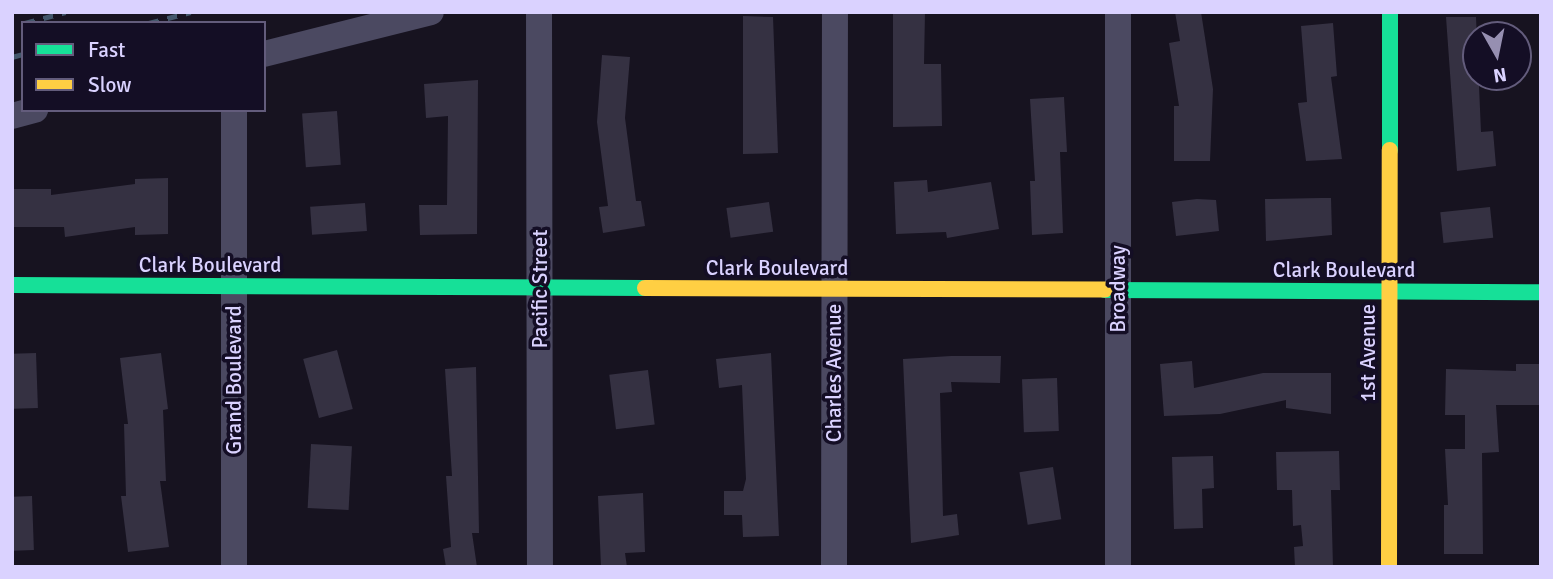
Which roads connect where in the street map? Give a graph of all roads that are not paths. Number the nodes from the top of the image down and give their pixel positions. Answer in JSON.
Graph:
{"nodes":[{"id":1,"x":431,"y":12,"type":"edge"},
{"id":2,"x":539,"y":12,"type":"edge"},
{"id":3,"x":835,"y":12,"type":"edge"},
{"id":4,"x":1118,"y":12,"type":"edge"},
{"id":5,"x":1390,"y":12,"type":"edge"},
{"id":6,"x":266,"y":53,"type":"edge"},
{"id":7,"x":234,"y":112,"type":"edge"},
{"id":8,"x":12,"y":285,"type":"edge"},
{"id":9,"x":234,"y":286,"type":"junction"},
{"id":10,"x":540,"y":288,"type":"junction"},
{"id":11,"x":834,"y":289,"type":"junction"},
{"id":12,"x":1118,"y":290,"type":"junction"},
{"id":13,"x":1389,"y":292,"type":"junction"},
{"id":14,"x":1541,"y":292,"type":"edge"},
{"id":15,"x":234,"y":567,"type":"edge"},
{"id":16,"x":540,"y":567,"type":"edge"},
{"id":17,"x":834,"y":567,"type":"edge"},
{"id":18,"x":1118,"y":567,"type":"edge"},
{"id":19,"x":1389,"y":567,"type":"edge"}],
"edges":[{"from":1,"to":6,"type":"street"},
{"from":2,"to":10,"type":"street","name":"Pacific Street"},
{"from":3,"to":11,"type":"street","name":"Charles Avenue"},
{"from":4,"to":12,"type":"street","name":"Broadway"},
{"from":5,"to":13,"type":"street","name":"1st Avenue"},
{"from":7,"to":9,"type":"street","name":"Grand Boulevard"},
{"from":8,"to":9,"type":"street","name":"Clark Boulevard"},
{"from":9,"to":10,"type":"street","name":"Clark Boulevard"},
{"from":9,"to":15,"type":"street","name":"Grand Boulevard"},
{"from":10,"to":11,"type":"street","name":"Clark Boulevard"},
{"from":10,"to":16,"type":"street","name":"Pacific Street"},
{"from":11,"to":12,"type":"street","name":"Clark Boulevard"},
{"from":11,"to":17,"type":"street","name":"Charles Avenue"},
{"from":12,"to":13,"type":"street","name":"Clark Boulevard"},
{"from":12,"to":18,"type":"street","name":"Broadway"},
{"from":13,"to":14,"type":"street","name":"Clark Boulevard"},
{"from":13,"to":19,"type":"street","name":"1st Avenue"}]}
